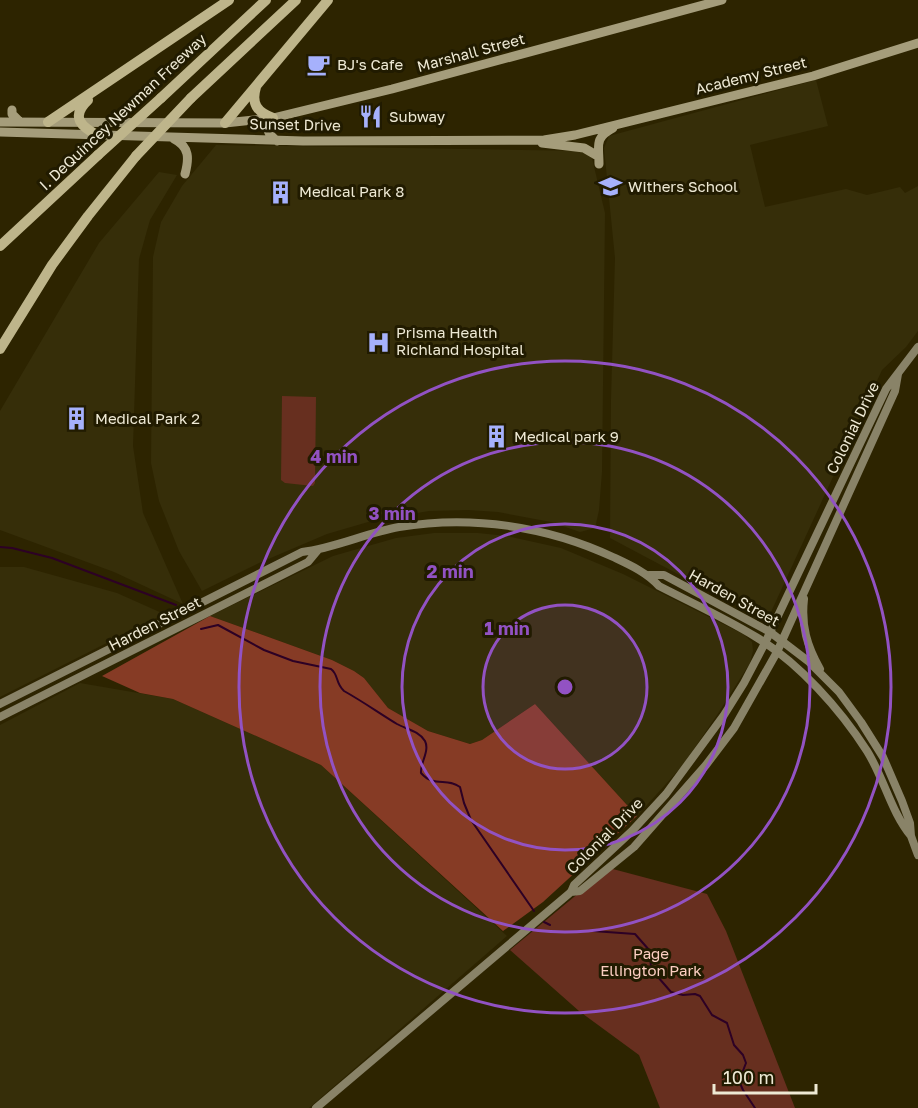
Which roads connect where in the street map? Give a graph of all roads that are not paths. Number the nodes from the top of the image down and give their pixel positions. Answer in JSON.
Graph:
{"nodes":[{"id":1,"x":230,"y":0,"type":"edge"},
{"id":2,"x":266,"y":0,"type":"edge"},
{"id":3,"x":296,"y":0,"type":"edge"},
{"id":4,"x":328,"y":0,"type":"edge"},
{"id":5,"x":722,"y":0,"type":"edge"},
{"id":6,"x":918,"y":43,"type":"edge"},
{"id":7,"x":126,"y":70,"type":"junction"},
{"id":8,"x":257,"y":85,"type":"junction"},
{"id":9,"x":12,"y":110,"type":"dead end"},
{"id":10,"x":273,"y":118,"type":"junction"},
{"id":11,"x":0,"y":122,"type":"edge"},
{"id":12,"x":20,"y":122,"type":"junction"},
{"id":13,"x":48,"y":122,"type":"junction"},
{"id":14,"x":80,"y":122,"type":"junction"},
{"id":15,"x":225,"y":123,"type":"junction"},
{"id":16,"x":623,"y":123,"type":"junction"},
{"id":17,"x":589,"y":131,"type":"joint"},
{"id":18,"x":0,"y":132,"type":"edge"},
{"id":19,"x":99,"y":136,"type":"junction"},
{"id":20,"x":172,"y":138,"type":"junction"},
{"id":21,"x":213,"y":139,"type":"junction"},
{"id":22,"x":277,"y":141,"type":"junction"},
{"id":23,"x":531,"y":141,"type":"junction"},
{"id":24,"x":185,"y":174,"type":"dead end"},
{"id":25,"x":0,"y":246,"type":"edge"},
{"id":26,"x":918,"y":347,"type":"edge"},
{"id":27,"x":0,"y":349,"type":"edge"},
{"id":28,"x":898,"y":374,"type":"junction"},
{"id":29,"x":318,"y":550,"type":"junction"},
{"id":30,"x":649,"y":575,"type":"junction"},
{"id":31,"x":804,"y":592,"type":"junction"},
{"id":32,"x":770,"y":632,"type":"junction"},
{"id":33,"x":782,"y":640,"type":"junction"},
{"id":34,"x":765,"y":643,"type":"junction"},
{"id":35,"x":777,"y":652,"type":"junction"},
{"id":36,"x":825,"y":677,"type":"junction"},
{"id":37,"x":0,"y":704,"type":"edge"},
{"id":38,"x":0,"y":717,"type":"edge"},
{"id":39,"x":911,"y":836,"type":"junction"},
{"id":40,"x":918,"y":855,"type":"edge"},
{"id":41,"x":571,"y":892,"type":"junction"},
{"id":42,"x":316,"y":1108,"type":"edge"}],
"edges":[{"from":1,"to":7,"type":"highway"},
{"from":2,"to":25,"type":"highway","name":"I. DeQuincey Newman Freeway","bridge":true},
{"from":3,"to":27,"type":"highway","bridge":true},
{"from":4,"to":8,"type":"highway"},
{"from":5,"to":10,"type":"main road","name":"Marshall Street"},
{"from":6,"to":16,"type":"main road","name":"Academy Street"},
{"from":7,"to":13,"type":"highway"},
{"from":7,"to":14,"type":"highway"},
{"from":8,"to":10,"type":"highway"},
{"from":8,"to":15,"type":"highway"},
{"from":9,"to":12,"type":"main road"},
{"from":10,"to":15,"type":"main road","name":"Marshall Street"},
{"from":10,"to":22,"type":"main road"},
{"from":11,"to":12,"type":"main road"},
{"from":12,"to":13,"type":"main road"},
{"from":13,"to":14,"type":"main road"},
{"from":14,"to":15,"type":"main road"},
{"from":14,"to":19,"type":"highway"},
{"from":15,"to":21,"type":"main road"},
{"from":16,"to":17,"type":"main road","name":"Academy Street"},
{"from":16,"to":23,"type":"main road"},
{"from":17,"to":23,"type":"main road","name":"Sunset Drive"},
{"from":18,"to":19,"type":"main road","name":"Sunset Drive"},
{"from":19,"to":20,"type":"main road","name":"Sunset Drive"},
{"from":20,"to":21,"type":"main road","name":"Sunset Drive"},
{"from":20,"to":24,"type":"main road"},
{"from":21,"to":22,"type":"main road","name":"Sunset Drive"},
{"from":22,"to":23,"type":"main road","name":"Sunset Drive"},
{"from":26,"to":28,"type":"main road"},
{"from":28,"to":31,"type":"main road","name":"Colonial Drive"},
{"from":28,"to":32,"type":"main road","name":"Colonial Drive"},
{"from":29,"to":30,"type":"main road","name":"Harden Street"},
{"from":29,"to":37,"type":"main road","name":"Harden Street"},
{"from":29,"to":38,"type":"main road","name":"Harden Street"},
{"from":30,"to":32,"type":"main road","name":"Harden Street"},
{"from":30,"to":34,"type":"main road","name":"Harden Street"},
{"from":31,"to":33,"type":"main road","name":"Colonial Drive"},
{"from":31,"to":36,"type":"main road"},
{"from":32,"to":33,"type":"main road","name":"Harden Street"},
{"from":32,"to":34,"type":"main road","name":"Colonial Drive"},
{"from":33,"to":35,"type":"main road","name":"Colonial Drive"},
{"from":33,"to":36,"type":"main road","name":"Harden Street"},
{"from":34,"to":35,"type":"main road","name":"Harden Street"},
{"from":34,"to":41,"type":"main road","name":"Colonial Drive"},
{"from":35,"to":39,"type":"main road","name":"Harden Street"},
{"from":35,"to":41,"type":"main road","name":"Colonial Drive"},
{"from":36,"to":39,"type":"main road","name":"Harden Street"},
{"from":39,"to":40,"type":"main road","name":"Harden Street"},
{"from":41,"to":42,"type":"main road","name":"Colonial Drive"}]}
